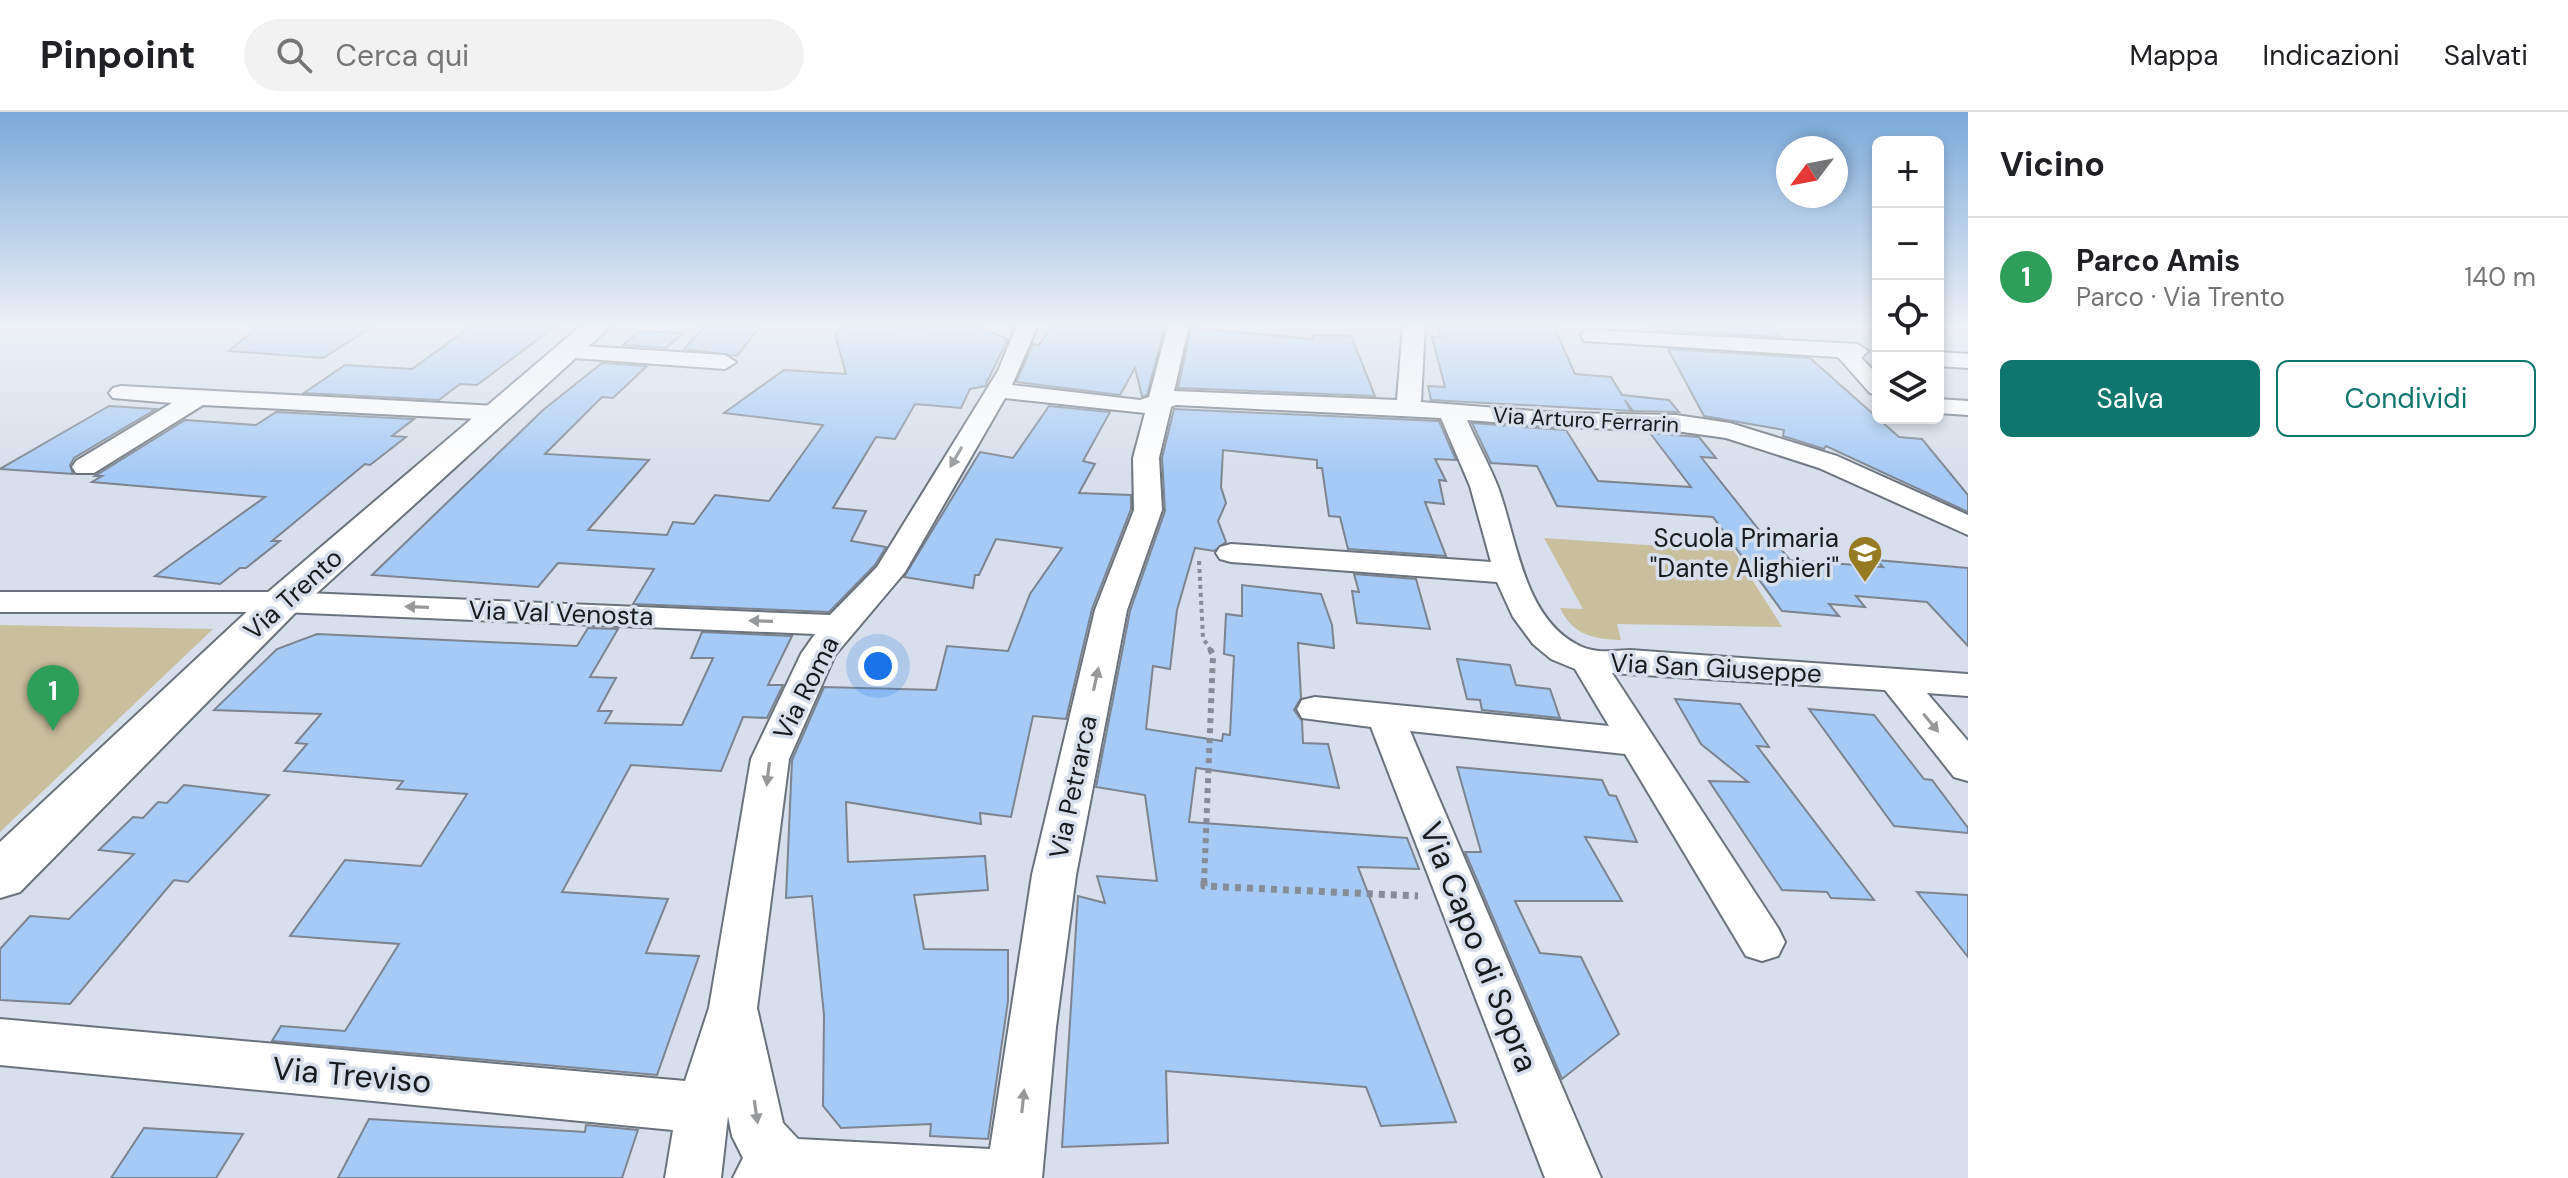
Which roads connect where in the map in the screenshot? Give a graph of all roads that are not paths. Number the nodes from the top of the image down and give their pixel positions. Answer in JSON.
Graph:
{"nodes":[{"id":1,"x":542,"y":375,"type":"edge"},
{"id":2,"x":1006,"y":375,"type":"edge"},
{"id":3,"x":1168,"y":375,"type":"edge"},
{"id":4,"x":1410,"y":375,"type":"edge"},
{"id":5,"x":996,"y":390,"type":"junction"},
{"id":6,"x":121,"y":393,"type":"dead end"},
{"id":7,"x":197,"y":398,"type":"junction"},
{"id":8,"x":1158,"y":403,"type":"junction"},
{"id":9,"x":1944,"y":406,"type":"edge"},
{"id":10,"x":1408,"y":408,"type":"junction"},
{"id":11,"x":1968,"y":408,"type":"edge"},
{"id":12,"x":1451,"y":412,"type":"junction"},
{"id":13,"x":497,"y":413,"type":"junction"},
{"id":14,"x":85,"y":467,"type":"dead end"},
{"id":15,"x":1968,"y":526,"type":"edge"},
{"id":16,"x":1231,"y":553,"type":"dead end"},
{"id":17,"x":1508,"y":573,"type":"junction"},
{"id":18,"x":0,"y":602,"type":"edge"},
{"id":19,"x":282,"y":602,"type":"junction"},
{"id":20,"x":839,"y":625,"type":"junction"},
{"id":21,"x":1588,"y":662,"type":"junction"},
{"id":22,"x":1895,"y":679,"type":"junction"},
{"id":23,"x":1968,"y":685,"type":"edge"},
{"id":24,"x":1315,"y":709,"type":"dead end"},
{"id":25,"x":1385,"y":716,"type":"junction"},
{"id":26,"x":1638,"y":742,"type":"junction"},
{"id":27,"x":1968,"y":767,"type":"edge"},
{"id":28,"x":0,"y":876,"type":"edge"},
{"id":29,"x":1762,"y":942,"type":"dead end"},
{"id":30,"x":733,"y":1008,"type":"junction"},
{"id":31,"x":0,"y":1042,"type":"edge"},
{"id":32,"x":703,"y":1108,"type":"junction"},
{"id":33,"x":774,"y":1173,"type":"edge"},
{"id":34,"x":693,"y":1178,"type":"edge"},
{"id":35,"x":1014,"y":1178,"type":"edge"},
{"id":36,"x":1573,"y":1178,"type":"edge"}],
"edges":[{"from":1,"to":13,"type":"street","name":"Via Trento"},
{"from":2,"to":5,"type":"street","name":"Via Roma"},
{"from":3,"to":8,"type":"street","name":"Via Petrarca"},
{"from":4,"to":10,"type":"street"},
{"from":5,"to":8,"type":"street","name":"Via Arturo Ferrarin"},
{"from":5,"to":20,"type":"street","name":"Via Roma","one_way":true},
{"from":6,"to":7,"type":"street"},
{"from":7,"to":13,"type":"street"},
{"from":7,"to":14,"type":"street"},
{"from":8,"to":10,"type":"street","name":"Via Arturo Ferrarin"},
{"from":35,"to":8,"type":"street","name":"Via Petrarca","one_way":true},
{"from":9,"to":11,"type":"street"},
{"from":10,"to":12,"type":"street","name":"Via Arturo Ferrarin"},
{"from":12,"to":15,"type":"street","name":"Via Arturo Ferrarin"},
{"from":12,"to":17,"type":"street","name":"Via San Giuseppe"},
{"from":13,"to":19,"type":"street","name":"Via Trento"},
{"from":16,"to":17,"type":"street"},
{"from":17,"to":21,"type":"street","name":"Via San Giuseppe"},
{"from":18,"to":19,"type":"street","name":"Via Val Venosta"},
{"from":20,"to":19,"type":"street","name":"Via Val Venosta","one_way":true},
{"from":19,"to":28,"type":"street","name":"Via Trento"},
{"from":20,"to":30,"type":"street","name":"Via Roma","one_way":true},
{"from":21,"to":22,"type":"street","name":"Via San Giuseppe"},
{"from":21,"to":26,"type":"street"},
{"from":22,"to":23,"type":"street","name":"Via San Giuseppe"},
{"from":22,"to":27,"type":"street","one_way":true},
{"from":24,"to":25,"type":"street"},
{"from":25,"to":26,"type":"street"},
{"from":25,"to":36,"type":"street","name":"Via Capo di Sopra"},
{"from":26,"to":29,"type":"street"},
{"from":30,"to":32,"type":"street","name":"Via Roma"},
{"from":30,"to":33,"type":"street","name":"Via Roma","one_way":true},
{"from":31,"to":32,"type":"street","name":"Via Treviso"},
{"from":32,"to":34,"type":"street","name":"Via Roma"},
{"from":33,"to":35,"type":"street"}]}
